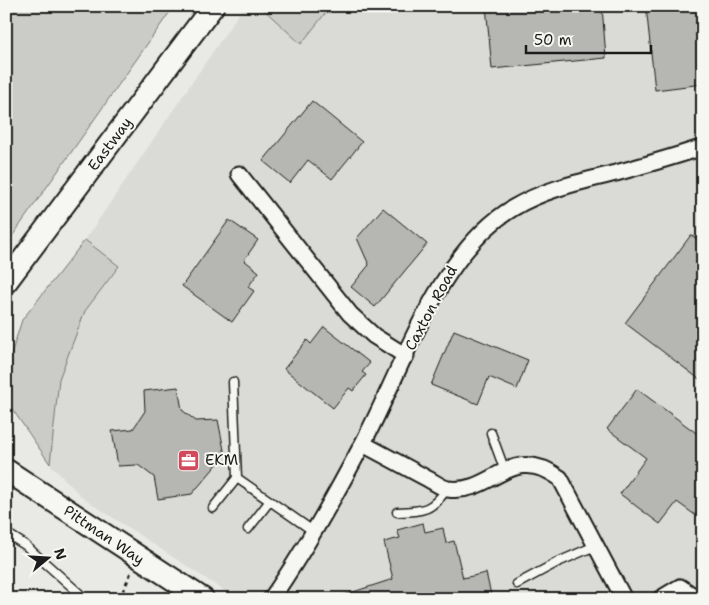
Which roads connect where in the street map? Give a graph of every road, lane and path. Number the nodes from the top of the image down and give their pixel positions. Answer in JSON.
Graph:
{"nodes":[{"id":1,"x":213,"y":6,"type":"edge"},
{"id":2,"x":703,"y":147,"type":"edge"},
{"id":3,"x":239,"y":174,"type":"dead end"},
{"id":4,"x":6,"y":282,"type":"edge"},
{"id":5,"x":406,"y":356,"type":"junction"},
{"id":6,"x":233,"y":382,"type":"dead end"},
{"id":7,"x":491,"y":434,"type":"dead end"},
{"id":8,"x":363,"y":444,"type":"junction"},
{"id":9,"x":6,"y":470,"type":"edge"},
{"id":10,"x":505,"y":471,"type":"junction"},
{"id":11,"x":237,"y":478,"type":"junction"},
{"id":12,"x":447,"y":489,"type":"junction"},
{"id":13,"x":269,"y":502,"type":"junction"},
{"id":14,"x":213,"y":508,"type":"dead end"},
{"id":15,"x":397,"y":512,"type":"dead end"},
{"id":16,"x":248,"y":530,"type":"dead end"},
{"id":17,"x":313,"y":530,"type":"junction"},
{"id":18,"x":6,"y":533,"type":"edge"},
{"id":19,"x":596,"y":546,"type":"junction"},
{"id":20,"x":136,"y":557,"type":"junction"},
{"id":21,"x":517,"y":584,"type":"dead end"},
{"id":22,"x":81,"y":597,"type":"edge"},
{"id":23,"x":120,"y":599,"type":"edge"},
{"id":24,"x":203,"y":599,"type":"edge"},
{"id":25,"x":271,"y":599,"type":"edge"},
{"id":26,"x":624,"y":599,"type":"edge"},
{"id":27,"x":660,"y":599,"type":"edge"},
{"id":28,"x":698,"y":599,"type":"edge"}],
"edges":[{"from":1,"to":4,"type":"main road","name":"Eastway"},
{"from":2,"to":5,"type":"street","name":"Caxton Road"},
{"from":3,"to":5,"type":"street"},
{"from":5,"to":8,"type":"street","name":"Caxton Road"},
{"from":6,"to":11,"type":"lane"},
{"from":7,"to":10,"type":"lane"},
{"from":8,"to":12,"type":"street"},
{"from":8,"to":17,"type":"street","name":"Caxton Road"},
{"from":9,"to":20,"type":"main road","name":"Pittman Way"},
{"from":10,"to":12,"type":"street"},
{"from":10,"to":19,"type":"street"},
{"from":11,"to":13,"type":"lane"},
{"from":11,"to":14,"type":"lane"},
{"from":12,"to":15,"type":"lane"},
{"from":13,"to":16,"type":"lane"},
{"from":13,"to":17,"type":"lane"},
{"from":17,"to":25,"type":"street","name":"Caxton Road"},
{"from":18,"to":22,"type":"lane"},
{"from":19,"to":21,"type":"lane"},
{"from":19,"to":26,"type":"street"},
{"from":20,"to":23,"type":"path"},
{"from":20,"to":24,"type":"main road","name":"Pittman Way"},
{"from":27,"to":28,"type":"street"}]}
